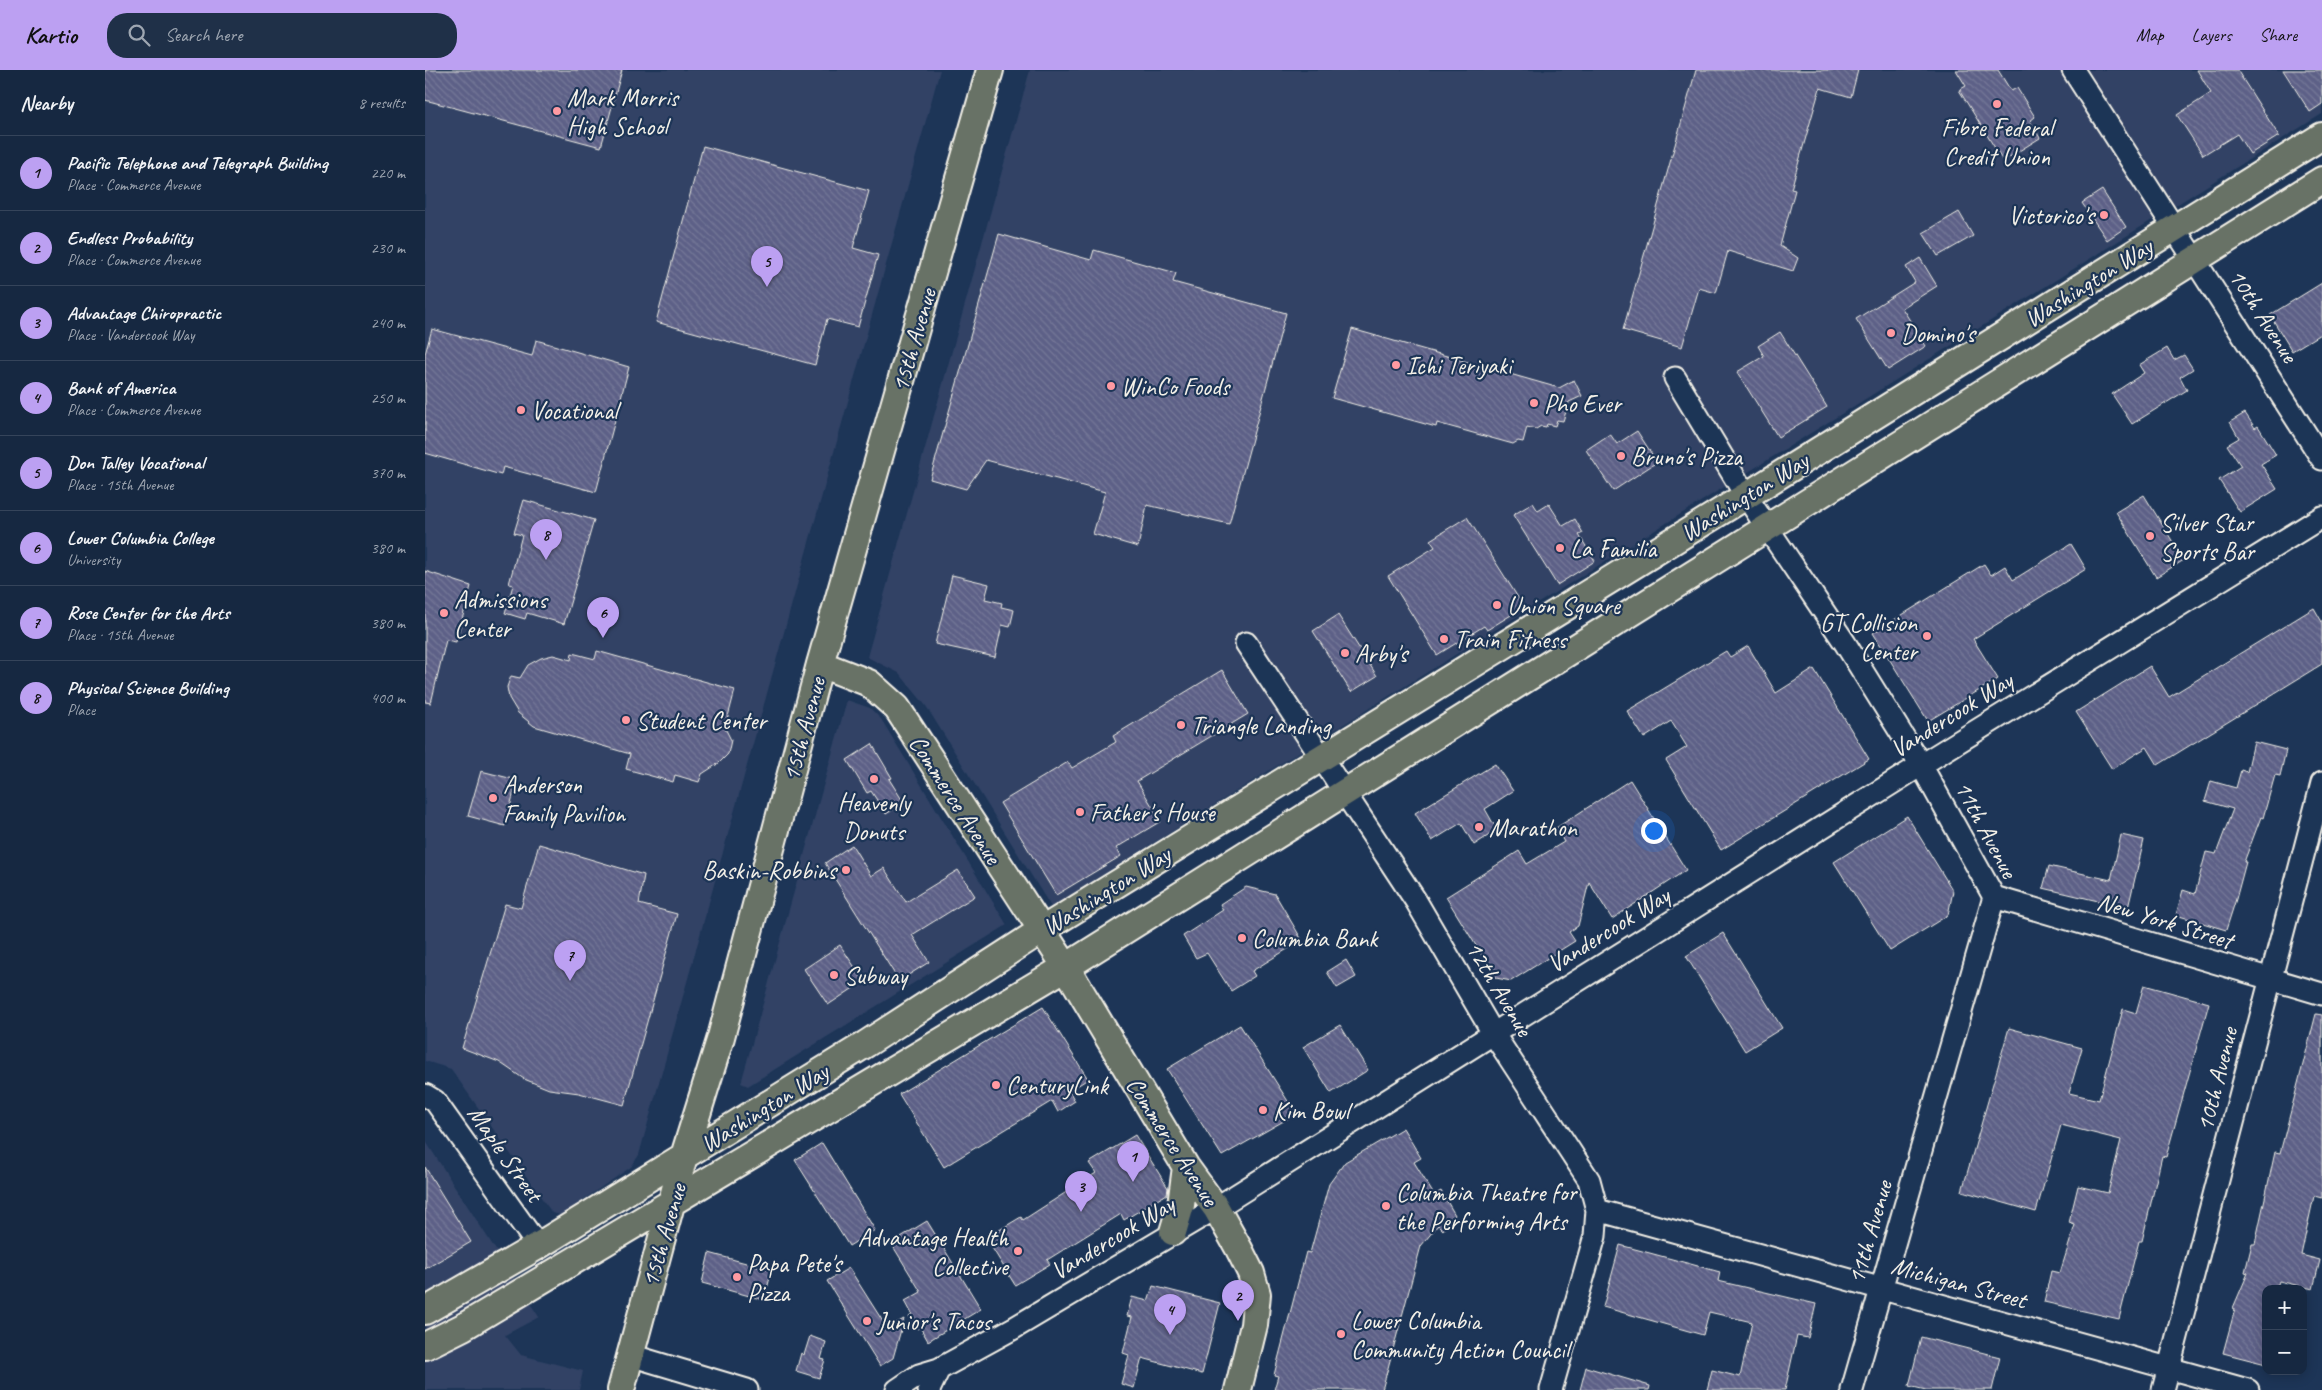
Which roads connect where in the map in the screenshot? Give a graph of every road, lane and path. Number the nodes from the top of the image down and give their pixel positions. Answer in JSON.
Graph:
{"nodes":[{"id":1,"x":990,"y":70,"type":"edge"},
{"id":2,"x":2073,"y":70,"type":"edge"},
{"id":3,"x":2322,"y":136,"type":"edge"},
{"id":4,"x":2322,"y":180,"type":"edge"},
{"id":5,"x":2174,"y":227,"type":"junction"},
{"id":6,"x":2195,"y":259,"type":"junction"},
{"id":7,"x":1675,"y":378,"type":"dead end"},
{"id":8,"x":2322,"y":459,"type":"edge"},
{"id":9,"x":1746,"y":496,"type":"junction"},
{"id":10,"x":2322,"y":517,"type":"edge"},
{"id":11,"x":1767,"y":527,"type":"junction"},
{"id":12,"x":1246,"y":643,"type":"dead end"},
{"id":13,"x":820,"y":664,"type":"junction"},
{"id":14,"x":1322,"y":757,"type":"junction"},
{"id":15,"x":1921,"y":765,"type":"junction"},
{"id":16,"x":2322,"y":783,"type":"edge"},
{"id":17,"x":1345,"y":791,"type":"junction"},
{"id":18,"x":1993,"y":897,"type":"junction"},
{"id":19,"x":1042,"y":930,"type":"junction"},
{"id":20,"x":1065,"y":966,"type":"junction"},
{"id":21,"x":2270,"y":980,"type":"junction"},
{"id":22,"x":2322,"y":994,"type":"edge"},
{"id":23,"x":1493,"y":1032,"type":"junction"},
{"id":24,"x":425,"y":1095,"type":"edge"},
{"id":25,"x":685,"y":1156,"type":"junction"},
{"id":26,"x":1186,"y":1167,"type":"junction"},
{"id":27,"x":673,"y":1201,"type":"junction"},
{"id":28,"x":1216,"y":1208,"type":"junction"},
{"id":29,"x":1597,"y":1210,"type":"junction"},
{"id":30,"x":1173,"y":1232,"type":"junction"},
{"id":31,"x":538,"y":1246,"type":"junction"},
{"id":32,"x":1881,"y":1289,"type":"junction"},
{"id":33,"x":425,"y":1311,"type":"edge"},
{"id":34,"x":425,"y":1346,"type":"edge"},
{"id":35,"x":630,"y":1354,"type":"junction"},
{"id":36,"x":2170,"y":1368,"type":"junction"},
{"id":37,"x":939,"y":1369,"type":"junction"},
{"id":38,"x":621,"y":1390,"type":"edge"},
{"id":39,"x":747,"y":1390,"type":"edge"},
{"id":40,"x":897,"y":1390,"type":"edge"},
{"id":41,"x":929,"y":1390,"type":"edge"},
{"id":42,"x":1238,"y":1390,"type":"edge"},
{"id":43,"x":1551,"y":1390,"type":"edge"},
{"id":44,"x":1852,"y":1390,"type":"edge"},
{"id":45,"x":2163,"y":1390,"type":"edge"},
{"id":46,"x":2248,"y":1390,"type":"edge"}],
"edges":[{"from":1,"to":13,"type":"main road","name":"15th Avenue"},
{"from":2,"to":5,"type":"street","name":"10th Avenue"},
{"from":3,"to":5,"type":"main road","name":"Washington Way"},
{"from":4,"to":6,"type":"main road","name":"Washington Way"},
{"from":5,"to":6,"type":"street","name":"10th Avenue"},
{"from":5,"to":9,"type":"main road","name":"Washington Way"},
{"from":6,"to":8,"type":"street","name":"10th Avenue"},
{"from":6,"to":11,"type":"main road","name":"Washington Way"},
{"from":7,"to":9,"type":"street","name":"11th Avenue"},
{"from":9,"to":11,"type":"street","name":"11th Avenue"},
{"from":9,"to":14,"type":"main road","name":"Washington Way"},
{"from":10,"to":15,"type":"street","name":"Vandercook Way"},
{"from":11,"to":15,"type":"street","name":"11th Avenue"},
{"from":11,"to":17,"type":"main road","name":"Washington Way"},
{"from":12,"to":14,"type":"street","name":"12th Avenue"},
{"from":13,"to":19,"type":"main road","name":"Commerce Avenue"},
{"from":13,"to":25,"type":"main road","name":"15th Avenue"},
{"from":14,"to":17,"type":"street","name":"12th Avenue"},
{"from":14,"to":19,"type":"main road","name":"Washington Way"},
{"from":15,"to":18,"type":"street","name":"11th Avenue"},
{"from":15,"to":23,"type":"street","name":"Vandercook Way"},
{"from":16,"to":21,"type":"street","name":"10th Avenue"},
{"from":17,"to":20,"type":"main road","name":"Washington Way"},
{"from":17,"to":23,"type":"street","name":"12th Avenue"},
{"from":18,"to":21,"type":"street","name":"New York Street"},
{"from":18,"to":32,"type":"street","name":"11th Avenue"},
{"from":19,"to":20,"type":"main road","name":"Commerce Avenue"},
{"from":19,"to":25,"type":"main road","name":"Washington Way"},
{"from":20,"to":26,"type":"main road","name":"Commerce Avenue"},
{"from":20,"to":27,"type":"main road","name":"Washington Way"},
{"from":21,"to":22,"type":"street","name":"New York Street"},
{"from":21,"to":36,"type":"street","name":"10th Avenue"},
{"from":23,"to":28,"type":"street","name":"Vandercook Way"},
{"from":23,"to":29,"type":"street","name":"12th Avenue"},
{"from":24,"to":31,"type":"street","name":"Maple Street"},
{"from":25,"to":27,"type":"main road","name":"15th Avenue"},
{"from":25,"to":31,"type":"main road","name":"Washington Way"},
{"from":26,"to":28,"type":"main road","name":"Commerce Avenue"},
{"from":26,"to":30,"type":"main road"},
{"from":27,"to":34,"type":"main road","name":"Washington Way"},
{"from":27,"to":35,"type":"main road","name":"15th Avenue"},
{"from":28,"to":30,"type":"street","name":"Vandercook Way"},
{"from":28,"to":42,"type":"main road","name":"Commerce Avenue"},
{"from":29,"to":32,"type":"street","name":"Michigan Street"},
{"from":29,"to":43,"type":"street","name":"12th Avenue"},
{"from":30,"to":37,"type":"street","name":"Vandercook Way"},
{"from":31,"to":33,"type":"main road","name":"Washington Way"},
{"from":32,"to":36,"type":"street","name":"Michigan Street"},
{"from":32,"to":44,"type":"street","name":"11th Avenue"},
{"from":35,"to":38,"type":"main road","name":"15th Avenue"},
{"from":35,"to":39,"type":"street"},
{"from":36,"to":45,"type":"street","name":"10th Avenue"},
{"from":36,"to":46,"type":"street","name":"Michigan Street"},
{"from":37,"to":40,"type":"street","name":"Vandercook Way"},
{"from":37,"to":41,"type":"street"}]}
